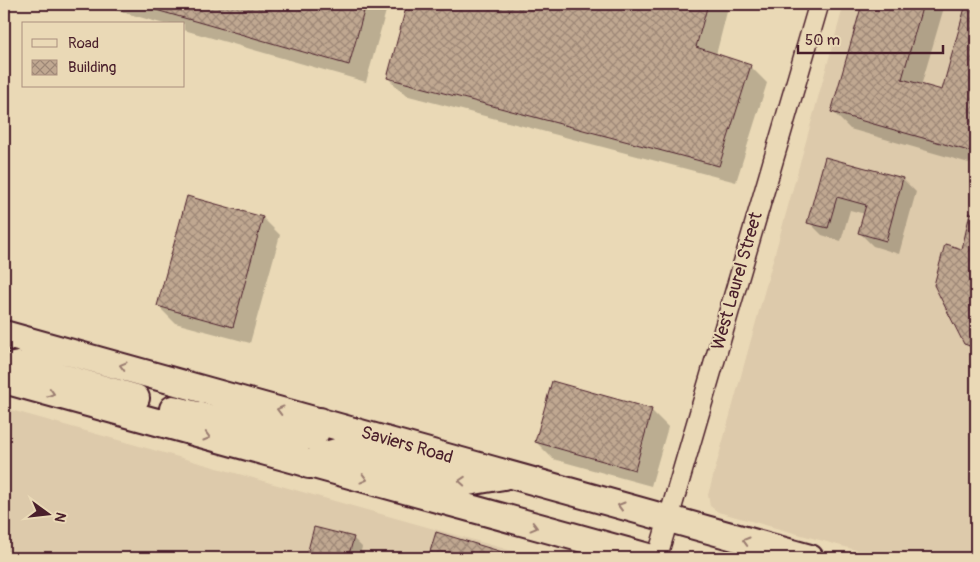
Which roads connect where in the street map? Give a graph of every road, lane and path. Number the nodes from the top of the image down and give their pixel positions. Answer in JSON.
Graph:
{"nodes":[{"id":1,"x":819,"y":4,"type":"edge"},
{"id":2,"x":4,"y":334,"type":"edge"},
{"id":3,"x":39,"y":344,"type":"junction"},
{"id":4,"x":4,"y":346,"type":"edge"},
{"id":5,"x":4,"y":368,"type":"edge"},
{"id":6,"x":4,"y":380,"type":"edge"},
{"id":7,"x":320,"y":421,"type":"junction"},
{"id":8,"x":309,"y":465,"type":"junction"},
{"id":9,"x":510,"y":474,"type":"junction"},
{"id":10,"x":668,"y":519,"type":"junction"},
{"id":11,"x":652,"y":558,"type":"edge"},
{"id":12,"x":657,"y":558,"type":"edge"},
{"id":13,"x":810,"y":558,"type":"edge"}],
"edges":[{"from":1,"to":10,"type":"street","name":"West Laurel Street"},
{"from":2,"to":3,"type":"main road","name":"Saviers Road"},
{"from":3,"to":4,"type":"main road"},
{"from":7,"to":3,"type":"main road","name":"Saviers Road","one_way":true},
{"from":5,"to":7,"type":"main road"},
{"from":6,"to":8,"type":"main road","one_way":true},
{"from":7,"to":9,"type":"main road","name":"Saviers Road"},
{"from":9,"to":8,"type":"main road","one_way":true},
{"from":8,"to":11,"type":"main road","one_way":true},
{"from":10,"to":9,"type":"main road","name":"Saviers Road","one_way":true},
{"from":10,"to":12,"type":"street","name":"West Laurel Street"},
{"from":13,"to":10,"type":"main road","name":"Saviers Road","one_way":true}]}
